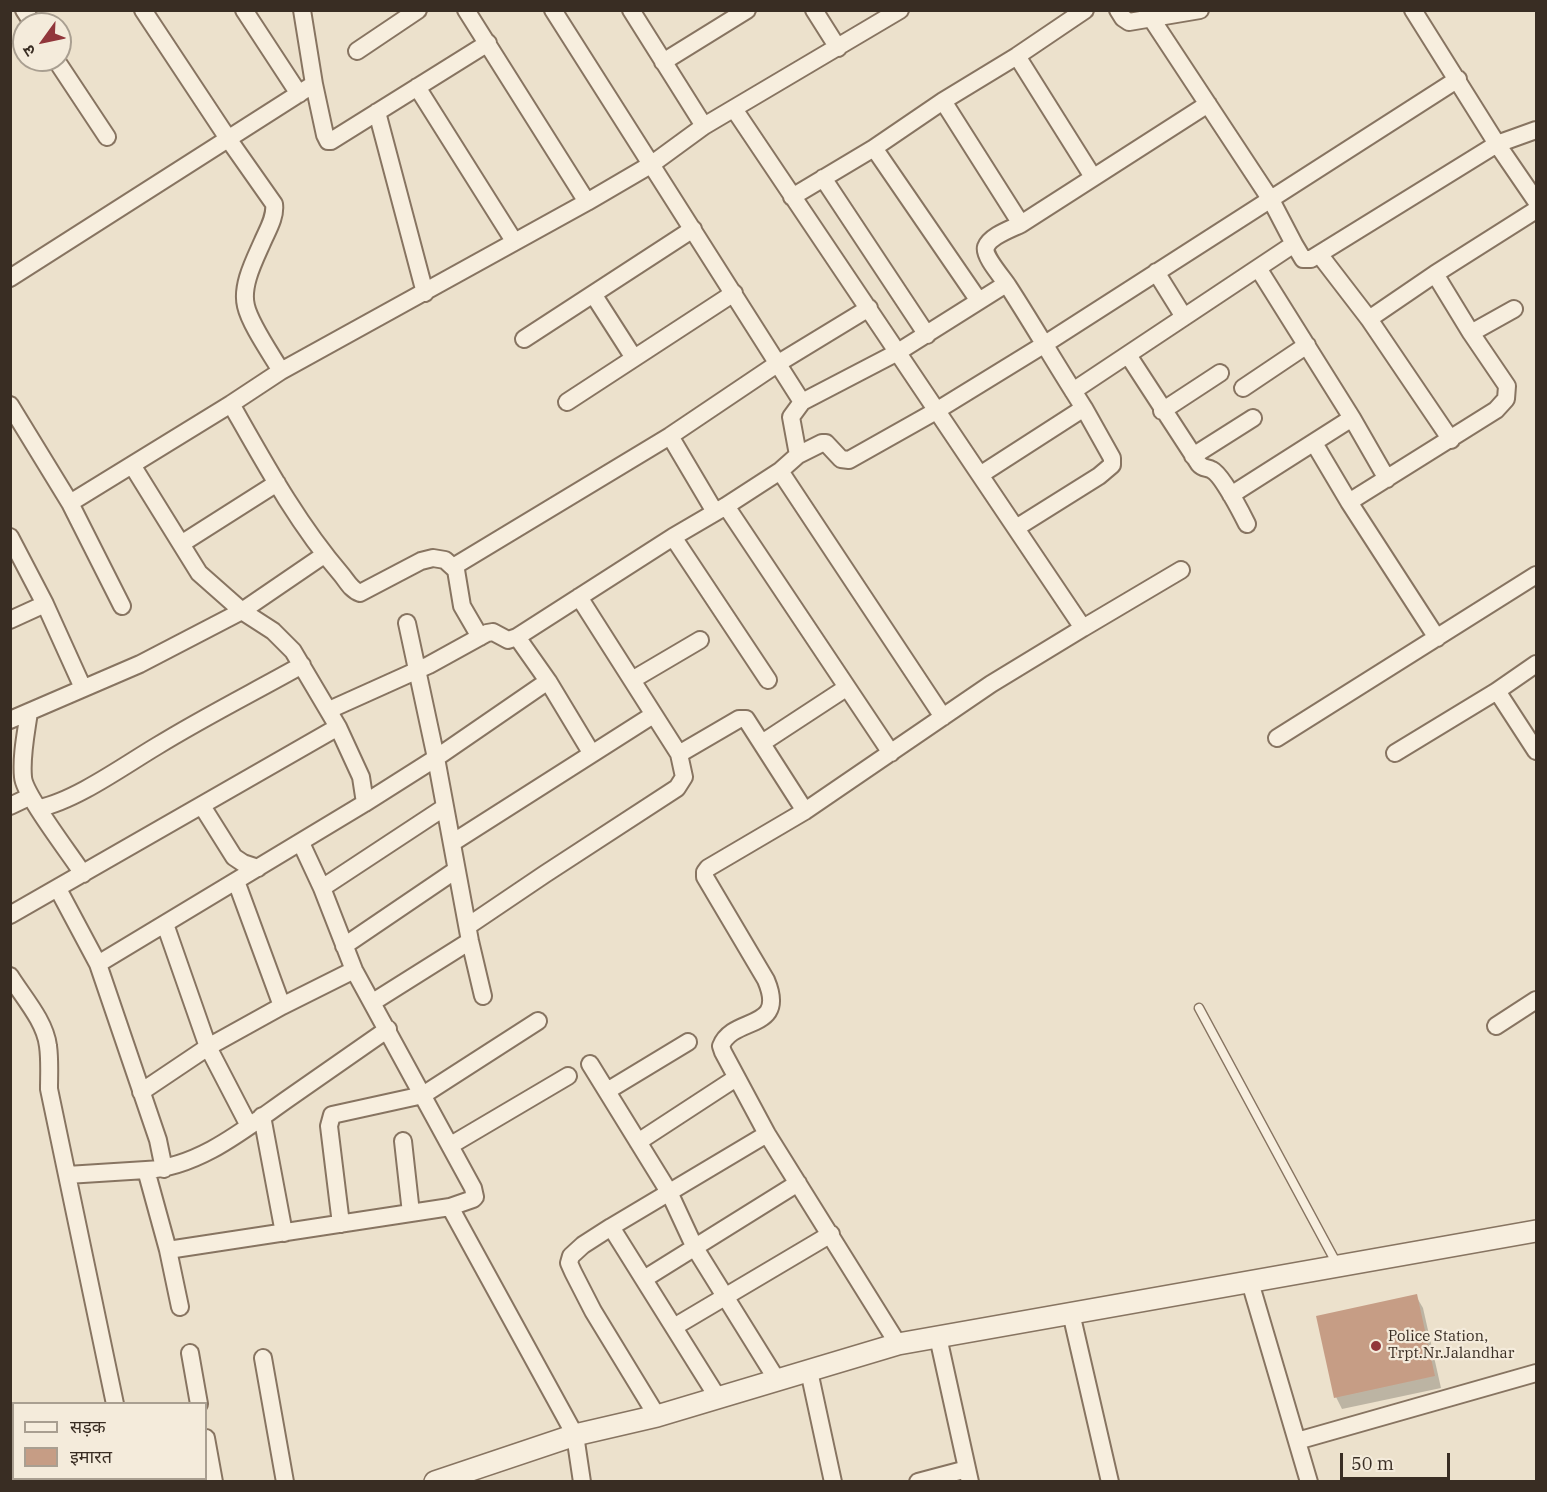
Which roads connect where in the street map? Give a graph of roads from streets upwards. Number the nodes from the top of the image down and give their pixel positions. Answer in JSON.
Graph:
{"nodes":[{"id":1,"x":143,"y":10,"type":"edge"},
{"id":2,"x":244,"y":10,"type":"edge"},
{"id":3,"x":302,"y":10,"type":"edge"},
{"id":4,"x":418,"y":10,"type":"edge"},
{"id":5,"x":466,"y":10,"type":"edge"},
{"id":6,"x":553,"y":10,"type":"edge"},
{"id":7,"x":631,"y":10,"type":"edge"},
{"id":8,"x":747,"y":10,"type":"edge"},
{"id":9,"x":814,"y":10,"type":"edge"},
{"id":10,"x":900,"y":10,"type":"edge"},
{"id":11,"x":1085,"y":10,"type":"edge"},
{"id":12,"x":1118,"y":10,"type":"edge"},
{"id":13,"x":1200,"y":10,"type":"edge"},
{"id":14,"x":1413,"y":10,"type":"edge"},
{"id":15,"x":1151,"y":18,"type":"junction"},
{"id":16,"x":488,"y":43,"type":"junction"},
{"id":17,"x":838,"y":48,"type":"junction"},
{"id":18,"x":357,"y":51,"type":"dead end"},
{"id":19,"x":1017,"y":56,"type":"junction"},
{"id":20,"x":663,"y":63,"type":"junction"},
{"id":21,"x":64,"y":72,"type":"edge"},
{"id":22,"x":1458,"y":79,"type":"junction"},
{"id":23,"x":417,"y":87,"type":"junction"},
{"id":24,"x":307,"y":89,"type":"junction"},
{"id":25,"x":943,"y":101,"type":"junction"},
{"id":26,"x":1208,"y":104,"type":"junction"},
{"id":27,"x":734,"y":109,"type":"junction"},
{"id":28,"x":377,"y":112,"type":"junction"},
{"id":29,"x":704,"y":126,"type":"junction"},
{"id":30,"x":1536,"y":130,"type":"edge"},
{"id":31,"x":107,"y":137,"type":"dead end"},
{"id":32,"x":229,"y":140,"type":"junction"},
{"id":33,"x":1497,"y":144,"type":"junction"},
{"id":34,"x":874,"y":148,"type":"junction"},
{"id":35,"x":652,"y":164,"type":"junction"},
{"id":36,"x":1093,"y":177,"type":"junction"},
{"id":37,"x":823,"y":178,"type":"junction"},
{"id":38,"x":792,"y":197,"type":"junction"},
{"id":39,"x":1271,"y":200,"type":"junction"},
{"id":40,"x":1536,"y":201,"type":"edge"},
{"id":41,"x":587,"y":202,"type":"junction"},
{"id":42,"x":1536,"y":210,"type":"edge"},
{"id":43,"x":1021,"y":224,"type":"junction"},
{"id":44,"x":693,"y":229,"type":"junction"},
{"id":45,"x":514,"y":241,"type":"junction"},
{"id":46,"x":1294,"y":244,"type":"junction"},
{"id":47,"x":1319,"y":254,"type":"junction"},
{"id":48,"x":1258,"y":268,"type":"junction"},
{"id":49,"x":1156,"y":272,"type":"junction"},
{"id":50,"x":1435,"y":274,"type":"junction"},
{"id":51,"x":10,"y":278,"type":"edge"},
{"id":52,"x":1006,"y":284,"type":"junction"},
{"id":53,"x":425,"y":293,"type":"junction"},
{"id":54,"x":734,"y":293,"type":"junction"},
{"id":55,"x":593,"y":294,"type":"junction"},
{"id":56,"x":979,"y":301,"type":"junction"},
{"id":57,"x":869,"y":308,"type":"junction"},
{"id":58,"x":1514,"y":309,"type":"dead end"},
{"id":59,"x":1184,"y":317,"type":"junction"},
{"id":60,"x":1370,"y":320,"type":"junction"},
{"id":61,"x":1471,"y":333,"type":"junction"},
{"id":62,"x":927,"y":335,"type":"junction"},
{"id":63,"x":524,"y":339,"type":"dead end"},
{"id":64,"x":1045,"y":344,"type":"junction"},
{"id":65,"x":1307,"y":345,"type":"junction"},
{"id":66,"x":898,"y":352,"type":"junction"},
{"id":67,"x":1128,"y":355,"type":"junction"},
{"id":68,"x":634,"y":358,"type":"junction"},
{"id":69,"x":777,"y":364,"type":"junction"},
{"id":70,"x":281,"y":371,"type":"junction"},
{"id":71,"x":1220,"y":374,"type":"dead end"},
{"id":72,"x":1243,"y":388,"type":"dead end"},
{"id":73,"x":1073,"y":391,"type":"junction"},
{"id":74,"x":567,"y":402,"type":"dead end"},
{"id":75,"x":802,"y":402,"type":"junction"},
{"id":76,"x":231,"y":404,"type":"junction"},
{"id":77,"x":1084,"y":408,"type":"junction"},
{"id":78,"x":936,"y":411,"type":"junction"},
{"id":79,"x":1162,"y":411,"type":"junction"},
{"id":80,"x":13,"y":416,"type":"edge"},
{"id":81,"x":1252,"y":418,"type":"dead end"},
{"id":82,"x":1352,"y":418,"type":"junction"},
{"id":83,"x":670,"y":436,"type":"junction"},
{"id":84,"x":1451,"y":440,"type":"junction"},
{"id":85,"x":1314,"y":443,"type":"junction"},
{"id":86,"x":798,"y":455,"type":"junction"},
{"id":87,"x":1193,"y":456,"type":"junction"},
{"id":88,"x":132,"y":465,"type":"junction"},
{"id":89,"x":780,"y":471,"type":"junction"},
{"id":90,"x":980,"y":475,"type":"junction"},
{"id":91,"x":1387,"y":479,"type":"junction"},
{"id":92,"x":277,"y":483,"type":"junction"},
{"id":93,"x":1231,"y":495,"type":"junction"},
{"id":94,"x":1349,"y":502,"type":"junction"},
{"id":95,"x":70,"y":503,"type":"junction"},
{"id":96,"x":720,"y":509,"type":"junction"},
{"id":97,"x":1247,"y":524,"type":"dead end"},
{"id":98,"x":1016,"y":528,"type":"junction"},
{"id":99,"x":10,"y":537,"type":"edge"},
{"id":100,"x":673,"y":537,"type":"junction"},
{"id":101,"x":181,"y":544,"type":"junction"},
{"id":102,"x":324,"y":555,"type":"junction"},
{"id":103,"x":453,"y":567,"type":"junction"},
{"id":104,"x":1181,"y":570,"type":"dead end"},
{"id":105,"x":1536,"y":575,"type":"edge"},
{"id":106,"x":579,"y":597,"type":"junction"},
{"id":107,"x":45,"y":604,"type":"junction"},
{"id":108,"x":122,"y":606,"type":"dead end"},
{"id":109,"x":242,"y":611,"type":"junction"},
{"id":110,"x":10,"y":620,"type":"edge"},
{"id":111,"x":407,"y":622,"type":"dead end"},
{"id":112,"x":1083,"y":628,"type":"junction"},
{"id":113,"x":480,"y":637,"type":"junction"},
{"id":114,"x":517,"y":637,"type":"junction"},
{"id":115,"x":1437,"y":638,"type":"junction"},
{"id":116,"x":700,"y":640,"type":"dead end"},
{"id":117,"x":1536,"y":664,"type":"edge"},
{"id":118,"x":302,"y":665,"type":"junction"},
{"id":119,"x":417,"y":670,"type":"junction"},
{"id":120,"x":632,"y":680,"type":"junction"},
{"id":121,"x":768,"y":680,"type":"dead end"},
{"id":122,"x":548,"y":681,"type":"junction"},
{"id":123,"x":83,"y":688,"type":"junction"},
{"id":124,"x":846,"y":688,"type":"junction"},
{"id":125,"x":1497,"y":691,"type":"junction"},
{"id":126,"x":329,"y":710,"type":"junction"},
{"id":127,"x":29,"y":712,"type":"junction"},
{"id":128,"x":652,"y":715,"type":"junction"},
{"id":129,"x":943,"y":717,"type":"junction"},
{"id":130,"x":10,"y":720,"type":"edge"},
{"id":131,"x":338,"y":727,"type":"junction"},
{"id":132,"x":1277,"y":738,"type":"dead end"},
{"id":133,"x":762,"y":743,"type":"junction"},
{"id":134,"x":1536,"y":751,"type":"edge"},
{"id":135,"x":891,"y":753,"type":"junction"},
{"id":136,"x":1395,"y":753,"type":"dead end"},
{"id":137,"x":592,"y":754,"type":"junction"},
{"id":138,"x":679,"y":754,"type":"junction"},
{"id":139,"x":436,"y":758,"type":"junction"},
{"id":140,"x":34,"y":802,"type":"junction"},
{"id":141,"x":364,"y":803,"type":"junction"},
{"id":142,"x":10,"y":806,"type":"edge"},
{"id":143,"x":202,"y":806,"type":"junction"},
{"id":144,"x":445,"y":807,"type":"junction"},
{"id":145,"x":805,"y":811,"type":"junction"},
{"id":146,"x":301,"y":843,"type":"junction"},
{"id":147,"x":452,"y":843,"type":"junction"},
{"id":148,"x":258,"y":868,"type":"junction"},
{"id":149,"x":456,"y":870,"type":"junction"},
{"id":150,"x":83,"y":874,"type":"junction"},
{"id":151,"x":236,"y":881,"type":"junction"},
{"id":152,"x":322,"y":888,"type":"junction"},
{"id":153,"x":58,"y":889,"type":"junction"},
{"id":154,"x":10,"y":915,"type":"edge"},
{"id":155,"x":165,"y":924,"type":"junction"},
{"id":156,"x":469,"y":934,"type":"junction"},
{"id":157,"x":344,"y":946,"type":"junction"},
{"id":158,"x":98,"y":964,"type":"junction"},
{"id":159,"x":354,"y":970,"type":"junction"},
{"id":160,"x":10,"y":976,"type":"edge"},
{"id":161,"x":483,"y":996,"type":"dead end"},
{"id":162,"x":1536,"y":1000,"type":"edge"},
{"id":163,"x":373,"y":1002,"type":"junction"},
{"id":164,"x":282,"y":1006,"type":"junction"},
{"id":165,"x":538,"y":1022,"type":"dead end"},
{"id":166,"x":1496,"y":1026,"type":"dead end"},
{"id":167,"x":388,"y":1029,"type":"junction"},
{"id":168,"x":688,"y":1042,"type":"dead end"},
{"id":169,"x":208,"y":1047,"type":"junction"},
{"id":170,"x":590,"y":1064,"type":"dead end"},
{"id":171,"x":568,"y":1076,"type":"dead end"},
{"id":172,"x":736,"y":1078,"type":"junction"},
{"id":173,"x":607,"y":1091,"type":"junction"},
{"id":174,"x":141,"y":1092,"type":"junction"},
{"id":175,"x":423,"y":1095,"type":"junction"},
{"id":176,"x":255,"y":1121,"type":"junction"},
{"id":177,"x":767,"y":1134,"type":"junction"},
{"id":178,"x":402,"y":1141,"type":"dead end"},
{"id":179,"x":638,"y":1142,"type":"junction"},
{"id":180,"x":452,"y":1146,"type":"junction"},
{"id":181,"x":164,"y":1169,"type":"junction"},
{"id":182,"x":146,"y":1170,"type":"junction"},
{"id":183,"x":67,"y":1175,"type":"junction"},
{"id":184,"x":798,"y":1183,"type":"junction"},
{"id":185,"x":669,"y":1192,"type":"junction"},
{"id":186,"x":450,"y":1207,"type":"junction"},
{"id":187,"x":411,"y":1213,"type":"junction"},
{"id":188,"x":341,"y":1224,"type":"junction"},
{"id":189,"x":611,"y":1227,"type":"junction"},
{"id":190,"x":1536,"y":1231,"type":"edge"},
{"id":191,"x":284,"y":1233,"type":"junction"},
{"id":192,"x":831,"y":1234,"type":"junction"},
{"id":193,"x":694,"y":1248,"type":"junction"},
{"id":194,"x":168,"y":1250,"type":"junction"},
{"id":195,"x":644,"y":1279,"type":"junction"},
{"id":196,"x":1250,"y":1282,"type":"junction"},
{"id":197,"x":725,"y":1297,"type":"junction"},
{"id":198,"x":180,"y":1307,"type":"dead end"},
{"id":199,"x":1071,"y":1313,"type":"junction"},
{"id":200,"x":674,"y":1327,"type":"junction"},
{"id":201,"x":938,"y":1337,"type":"junction"},
{"id":202,"x":898,"y":1344,"type":"junction"},
{"id":203,"x":190,"y":1353,"type":"dead end"},
{"id":204,"x":263,"y":1358,"type":"dead end"},
{"id":205,"x":809,"y":1371,"type":"junction"},
{"id":206,"x":1536,"y":1374,"type":"edge"},
{"id":207,"x":777,"y":1380,"type":"junction"},
{"id":208,"x":718,"y":1398,"type":"junction"},
{"id":209,"x":115,"y":1402,"type":"edge"},
{"id":210,"x":199,"y":1402,"type":"edge"},
{"id":211,"x":657,"y":1416,"type":"junction"},
{"id":212,"x":575,"y":1435,"type":"junction"},
{"id":213,"x":1297,"y":1441,"type":"junction"},
{"id":214,"x":207,"y":1444,"type":"edge"},
{"id":215,"x":968,"y":1475,"type":"edge"},
{"id":216,"x":214,"y":1482,"type":"edge"},
{"id":217,"x":285,"y":1482,"type":"edge"},
{"id":218,"x":435,"y":1482,"type":"edge"},
{"id":219,"x":582,"y":1482,"type":"edge"},
{"id":220,"x":833,"y":1482,"type":"edge"},
{"id":221,"x":918,"y":1482,"type":"edge"},
{"id":222,"x":1110,"y":1482,"type":"edge"},
{"id":223,"x":1309,"y":1482,"type":"edge"}],
"edges":[{"from":1,"to":32,"type":"street"},
{"from":2,"to":24,"type":"street"},
{"from":3,"to":24,"type":"street"},
{"from":4,"to":18,"type":"street"},
{"from":5,"to":16,"type":"street"},
{"from":6,"to":35,"type":"street"},
{"from":7,"to":20,"type":"street"},
{"from":8,"to":20,"type":"street"},
{"from":9,"to":17,"type":"street"},
{"from":10,"to":17,"type":"street"},
{"from":11,"to":19,"type":"street"},
{"from":12,"to":15,"type":"street"},
{"from":13,"to":15,"type":"street"},
{"from":14,"to":22,"type":"street"},
{"from":15,"to":26,"type":"street"},
{"from":16,"to":23,"type":"street"},
{"from":16,"to":41,"type":"street"},
{"from":17,"to":27,"type":"street"},
{"from":19,"to":25,"type":"street"},
{"from":19,"to":36,"type":"street"},
{"from":20,"to":29,"type":"street"},
{"from":21,"to":31,"type":"street"},
{"from":22,"to":33,"type":"street"},
{"from":22,"to":39,"type":"street"},
{"from":23,"to":28,"type":"street"},
{"from":23,"to":45,"type":"street"},
{"from":24,"to":28,"type":"street"},
{"from":24,"to":32,"type":"street"},
{"from":25,"to":34,"type":"street"},
{"from":25,"to":43,"type":"street"},
{"from":26,"to":36,"type":"street"},
{"from":26,"to":39,"type":"street"},
{"from":27,"to":29,"type":"street"},
{"from":27,"to":38,"type":"street"},
{"from":28,"to":53,"type":"street"},
{"from":29,"to":35,"type":"street"},
{"from":30,"to":33,"type":"street"},
{"from":32,"to":51,"type":"street"},
{"from":32,"to":70,"type":"street"},
{"from":33,"to":40,"type":"street"},
{"from":33,"to":47,"type":"street"},
{"from":34,"to":37,"type":"street"},
{"from":34,"to":56,"type":"street"},
{"from":35,"to":41,"type":"street"},
{"from":35,"to":44,"type":"street"},
{"from":36,"to":43,"type":"street"},
{"from":37,"to":38,"type":"street"},
{"from":37,"to":62,"type":"street"},
{"from":38,"to":57,"type":"street"},
{"from":39,"to":46,"type":"street"},
{"from":39,"to":49,"type":"street"},
{"from":41,"to":45,"type":"street"},
{"from":42,"to":50,"type":"street"},
{"from":43,"to":52,"type":"street"},
{"from":44,"to":54,"type":"street"},
{"from":44,"to":55,"type":"street"},
{"from":45,"to":53,"type":"street"},
{"from":46,"to":47,"type":"street"},
{"from":46,"to":48,"type":"street"},
{"from":47,"to":60,"type":"street"},
{"from":48,"to":59,"type":"street"},
{"from":48,"to":65,"type":"street"},
{"from":49,"to":59,"type":"street"},
{"from":49,"to":64,"type":"street"},
{"from":50,"to":60,"type":"street"},
{"from":50,"to":61,"type":"street"},
{"from":52,"to":56,"type":"street"},
{"from":52,"to":64,"type":"street"},
{"from":53,"to":70,"type":"street"},
{"from":54,"to":68,"type":"street"},
{"from":54,"to":69,"type":"street"},
{"from":55,"to":63,"type":"street"},
{"from":55,"to":68,"type":"street"},
{"from":56,"to":62,"type":"street"},
{"from":57,"to":66,"type":"street"},
{"from":57,"to":69,"type":"street"},
{"from":58,"to":61,"type":"street"},
{"from":59,"to":67,"type":"street"},
{"from":60,"to":84,"type":"street"},
{"from":61,"to":84,"type":"street"},
{"from":62,"to":66,"type":"street"},
{"from":64,"to":73,"type":"street"},
{"from":64,"to":78,"type":"street"},
{"from":65,"to":72,"type":"street"},
{"from":65,"to":82,"type":"street"},
{"from":66,"to":75,"type":"street"},
{"from":66,"to":78,"type":"street"},
{"from":67,"to":73,"type":"street"},
{"from":67,"to":79,"type":"street"},
{"from":68,"to":74,"type":"street"},
{"from":69,"to":75,"type":"street"},
{"from":69,"to":83,"type":"street"},
{"from":70,"to":76,"type":"street"},
{"from":71,"to":79,"type":"street"},
{"from":73,"to":77,"type":"street"},
{"from":75,"to":86,"type":"street"},
{"from":76,"to":88,"type":"street"},
{"from":76,"to":92,"type":"street"},
{"from":77,"to":90,"type":"street"},
{"from":77,"to":98,"type":"street"},
{"from":78,"to":86,"type":"street"},
{"from":78,"to":90,"type":"street"},
{"from":79,"to":87,"type":"street"},
{"from":80,"to":95,"type":"street"},
{"from":81,"to":87,"type":"street"},
{"from":82,"to":85,"type":"street"},
{"from":82,"to":91,"type":"street"},
{"from":83,"to":96,"type":"street"},
{"from":83,"to":103,"type":"street"},
{"from":84,"to":91,"type":"street"},
{"from":85,"to":93,"type":"street"},
{"from":85,"to":94,"type":"street"},
{"from":86,"to":89,"type":"street"},
{"from":87,"to":93,"type":"street"},
{"from":88,"to":95,"type":"street"},
{"from":88,"to":101,"type":"street"},
{"from":89,"to":96,"type":"street"},
{"from":89,"to":129,"type":"street"},
{"from":90,"to":98,"type":"street"},
{"from":91,"to":94,"type":"street"},
{"from":92,"to":101,"type":"street"},
{"from":92,"to":102,"type":"street"},
{"from":93,"to":97,"type":"street"},
{"from":94,"to":115,"type":"street"},
{"from":95,"to":108,"type":"street"},
{"from":96,"to":100,"type":"street"},
{"from":96,"to":124,"type":"street"},
{"from":98,"to":112,"type":"street"},
{"from":99,"to":107,"type":"street"},
{"from":100,"to":106,"type":"street"},
{"from":100,"to":121,"type":"street"},
{"from":101,"to":109,"type":"street"},
{"from":102,"to":103,"type":"street"},
{"from":102,"to":109,"type":"street"},
{"from":103,"to":113,"type":"street"},
{"from":104,"to":112,"type":"street"},
{"from":105,"to":115,"type":"street"},
{"from":106,"to":114,"type":"street"},
{"from":106,"to":120,"type":"street"},
{"from":107,"to":110,"type":"street"},
{"from":107,"to":123,"type":"street"},
{"from":109,"to":118,"type":"street"},
{"from":109,"to":123,"type":"street"},
{"from":111,"to":119,"type":"street"},
{"from":112,"to":129,"type":"street"},
{"from":113,"to":114,"type":"street"},
{"from":113,"to":119,"type":"street"},
{"from":114,"to":122,"type":"street"},
{"from":115,"to":132,"type":"street"},
{"from":116,"to":120,"type":"street"},
{"from":117,"to":125,"type":"street"},
{"from":118,"to":126,"type":"street"},
{"from":118,"to":140,"type":"street"},
{"from":119,"to":126,"type":"street"},
{"from":119,"to":139,"type":"street"},
{"from":120,"to":128,"type":"street"},
{"from":122,"to":137,"type":"street"},
{"from":122,"to":139,"type":"street"},
{"from":123,"to":127,"type":"street"},
{"from":124,"to":133,"type":"street"},
{"from":124,"to":135,"type":"street"},
{"from":125,"to":134,"type":"street"},
{"from":125,"to":136,"type":"street"},
{"from":126,"to":131,"type":"street"},
{"from":127,"to":130,"type":"street"},
{"from":127,"to":140,"type":"street"},
{"from":128,"to":137,"type":"street"},
{"from":128,"to":138,"type":"street"},
{"from":129,"to":135,"type":"street"},
{"from":131,"to":141,"type":"street"},
{"from":131,"to":143,"type":"street"},
{"from":133,"to":138,"type":"street"},
{"from":133,"to":145,"type":"street"},
{"from":135,"to":145,"type":"street"},
{"from":137,"to":147,"type":"street"},
{"from":138,"to":156,"type":"street"},
{"from":139,"to":141,"type":"street"},
{"from":139,"to":144,"type":"street"},
{"from":140,"to":142,"type":"street"},
{"from":140,"to":150,"type":"street"},
{"from":141,"to":146,"type":"street"},
{"from":143,"to":148,"type":"street"},
{"from":143,"to":150,"type":"street"},
{"from":144,"to":147,"type":"street"},
{"from":144,"to":152,"type":"street"},
{"from":145,"to":172,"type":"street"},
{"from":146,"to":148,"type":"street"},
{"from":146,"to":152,"type":"street"},
{"from":147,"to":149,"type":"street"},
{"from":148,"to":151,"type":"street"},
{"from":149,"to":156,"type":"street"},
{"from":149,"to":157,"type":"street"},
{"from":150,"to":153,"type":"street"},
{"from":151,"to":155,"type":"street"},
{"from":151,"to":164,"type":"street"},
{"from":152,"to":157,"type":"street"},
{"from":153,"to":154,"type":"street"},
{"from":153,"to":158,"type":"street"},
{"from":155,"to":158,"type":"street"},
{"from":155,"to":169,"type":"street"},
{"from":156,"to":161,"type":"street"},
{"from":156,"to":163,"type":"street"},
{"from":157,"to":159,"type":"street"},
{"from":158,"to":174,"type":"street"},
{"from":159,"to":163,"type":"street"},
{"from":159,"to":164,"type":"street"},
{"from":160,"to":183,"type":"street"},
{"from":162,"to":166,"type":"street"},
{"from":163,"to":167,"type":"street"},
{"from":164,"to":169,"type":"street"},
{"from":165,"to":175,"type":"street"},
{"from":167,"to":175,"type":"street"},
{"from":167,"to":176,"type":"street"},
{"from":168,"to":173,"type":"street"},
{"from":169,"to":174,"type":"street"},
{"from":169,"to":176,"type":"street"},
{"from":170,"to":173,"type":"street"},
{"from":171,"to":180,"type":"street"},
{"from":172,"to":177,"type":"street"},
{"from":172,"to":179,"type":"street"},
{"from":173,"to":179,"type":"street"},
{"from":174,"to":181,"type":"street"},
{"from":175,"to":180,"type":"street"},
{"from":175,"to":188,"type":"street"},
{"from":176,"to":181,"type":"street"},
{"from":176,"to":191,"type":"street"},
{"from":177,"to":184,"type":"street"},
{"from":177,"to":185,"type":"street"},
{"from":178,"to":187,"type":"street"},
{"from":179,"to":185,"type":"street"},
{"from":180,"to":186,"type":"street"},
{"from":181,"to":182,"type":"street"},
{"from":182,"to":183,"type":"street"},
{"from":182,"to":194,"type":"street"},
{"from":183,"to":209,"type":"street"},
{"from":184,"to":192,"type":"street"},
{"from":184,"to":193,"type":"street"},
{"from":185,"to":189,"type":"street"},
{"from":185,"to":193,"type":"street"},
{"from":186,"to":187,"type":"street"},
{"from":186,"to":212,"type":"street"},
{"from":187,"to":188,"type":"street"},
{"from":188,"to":191,"type":"street"},
{"from":189,"to":195,"type":"street"},
{"from":189,"to":211,"type":"street"},
{"from":190,"to":196,"type":"street"},
{"from":191,"to":194,"type":"street"},
{"from":192,"to":197,"type":"street"},
{"from":192,"to":202,"type":"street"},
{"from":193,"to":195,"type":"street"},
{"from":193,"to":197,"type":"street"},
{"from":194,"to":198,"type":"street"},
{"from":195,"to":200,"type":"street"},
{"from":196,"to":199,"type":"street"},
{"from":196,"to":213,"type":"street"},
{"from":197,"to":200,"type":"street"},
{"from":197,"to":207,"type":"street"},
{"from":199,"to":201,"type":"street"},
{"from":199,"to":222,"type":"street"},
{"from":200,"to":208,"type":"street"},
{"from":201,"to":202,"type":"street"},
{"from":201,"to":215,"type":"street"},
{"from":202,"to":205,"type":"street"},
{"from":203,"to":210,"type":"street"},
{"from":204,"to":217,"type":"street"},
{"from":205,"to":207,"type":"street"},
{"from":205,"to":220,"type":"street"},
{"from":206,"to":213,"type":"street"},
{"from":207,"to":208,"type":"street"},
{"from":208,"to":211,"type":"street"},
{"from":211,"to":212,"type":"street"},
{"from":212,"to":218,"type":"street"},
{"from":212,"to":219,"type":"street"},
{"from":213,"to":223,"type":"street"},
{"from":214,"to":216,"type":"street"},
{"from":215,"to":221,"type":"street"}]}
